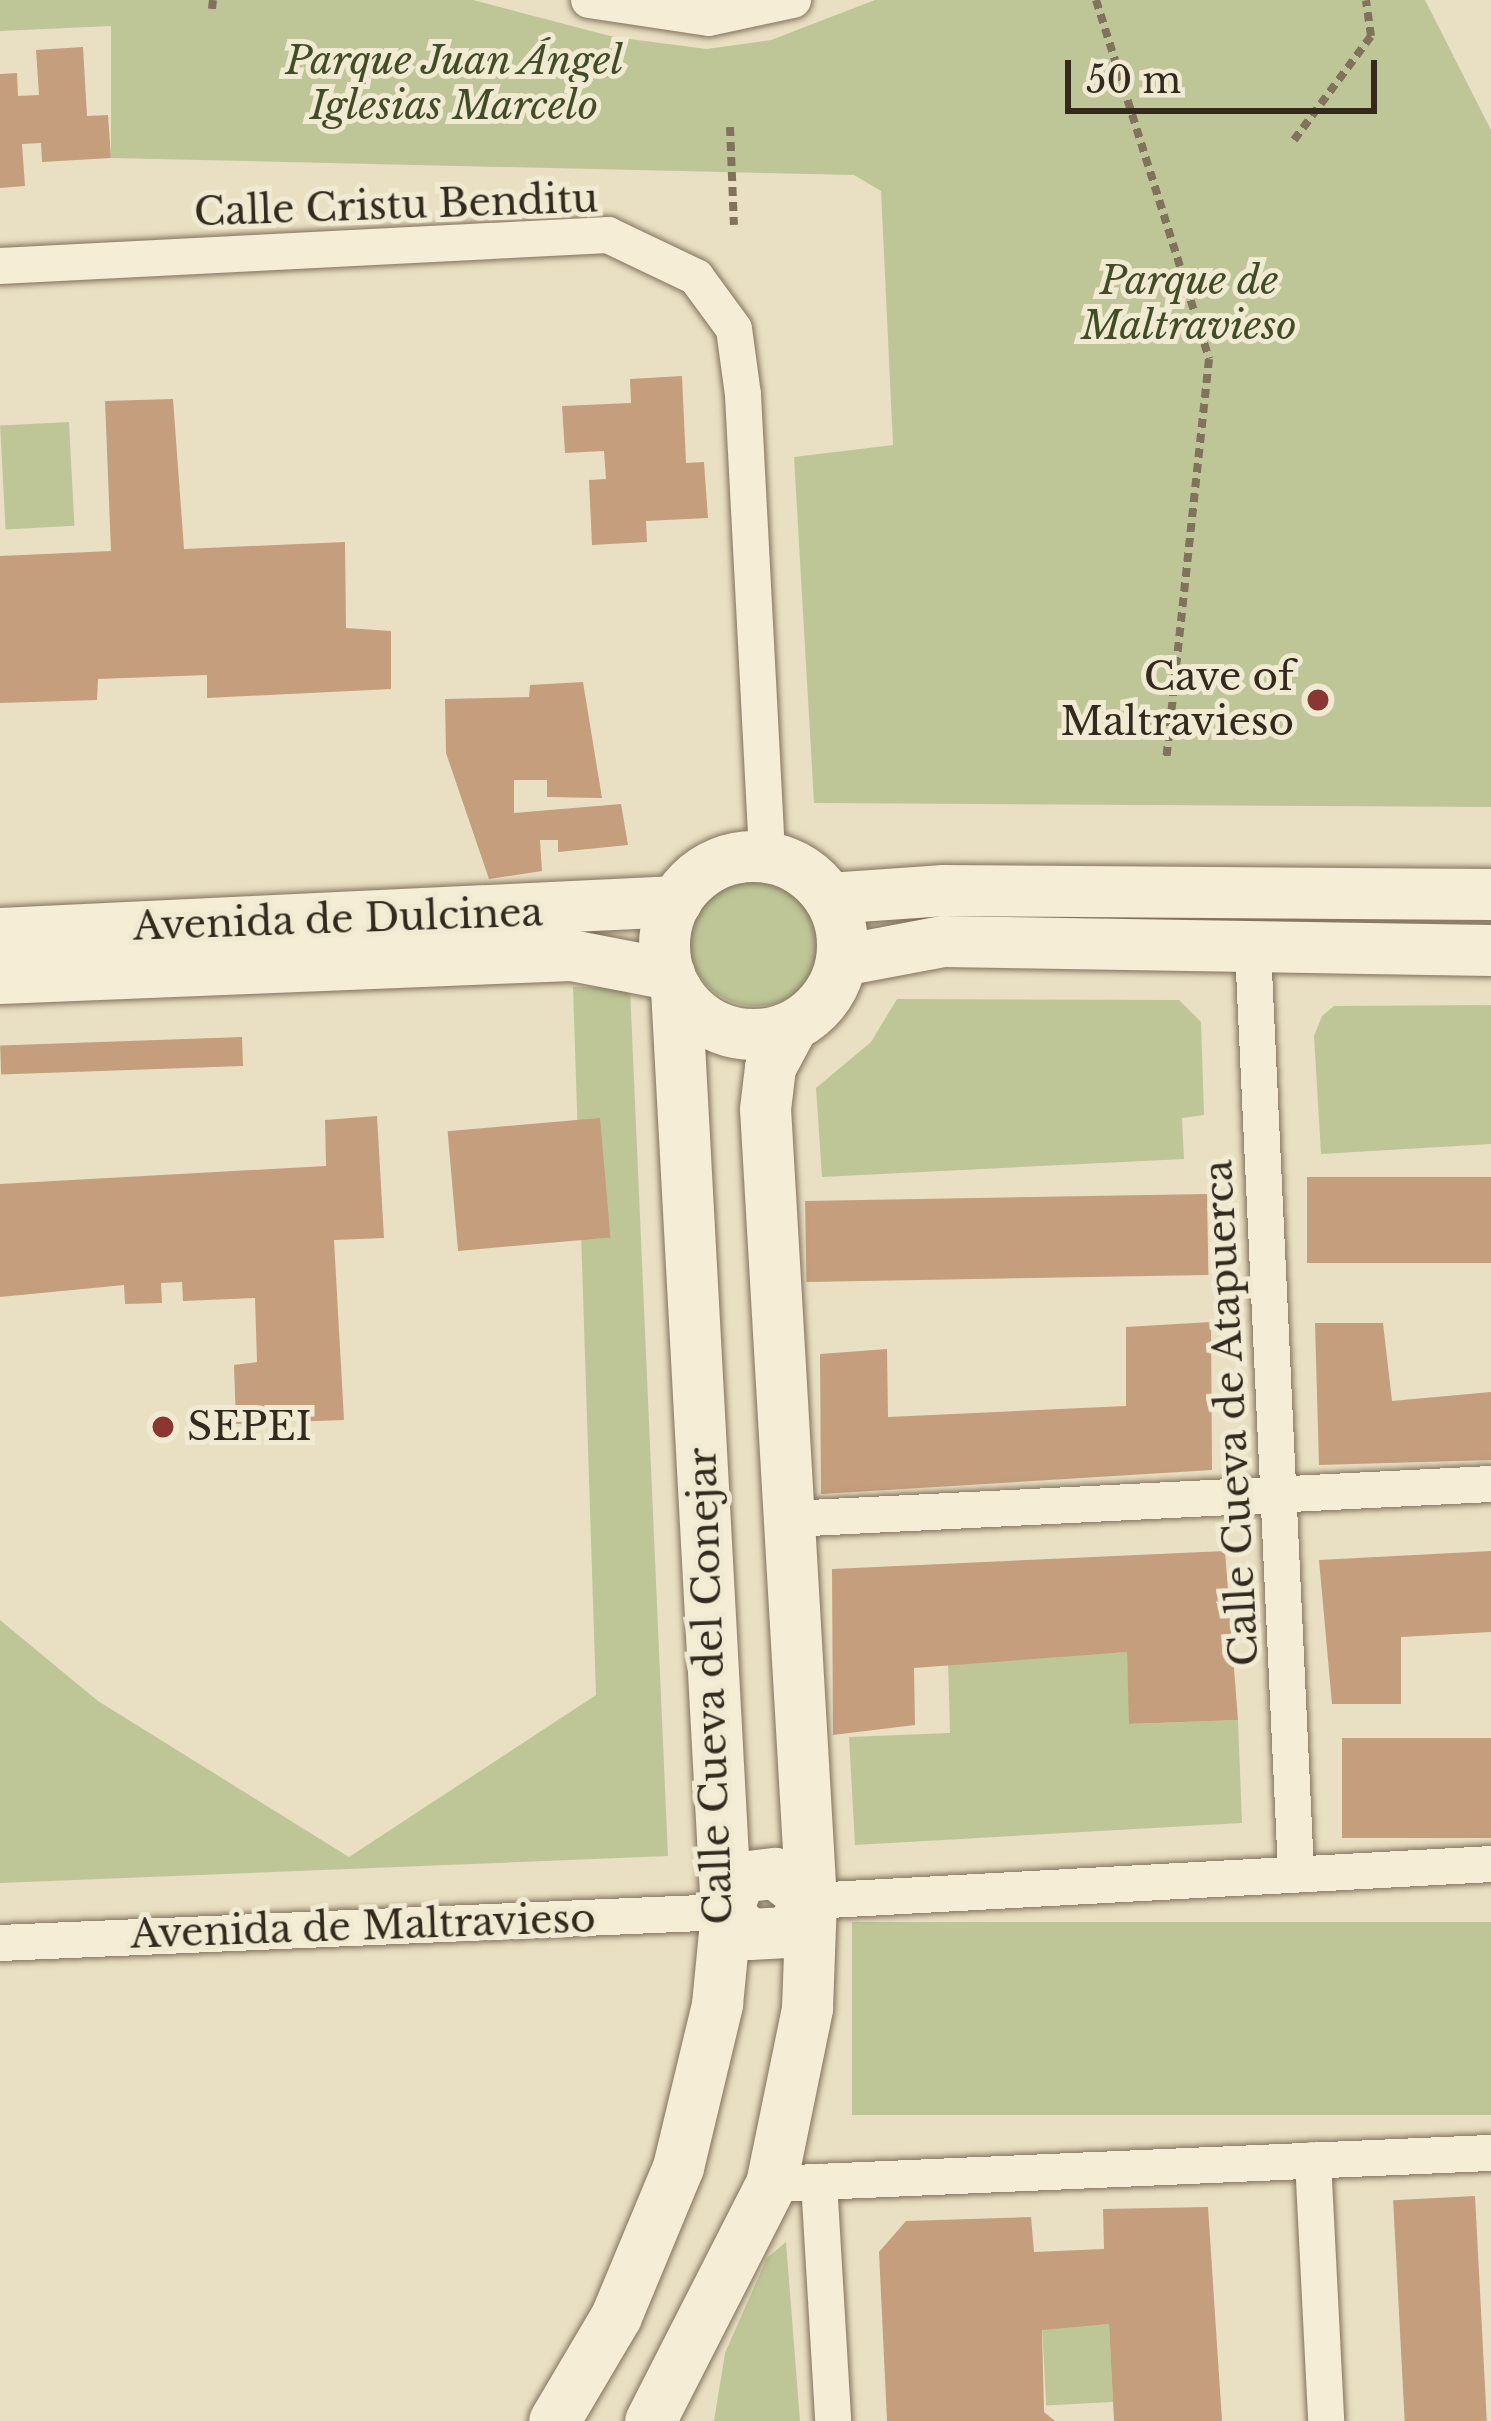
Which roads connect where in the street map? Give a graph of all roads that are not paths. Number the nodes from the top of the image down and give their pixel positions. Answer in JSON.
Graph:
{"nodes":[{"id":1,"x":589,"y":0,"type":"edge"},
{"id":2,"x":794,"y":0,"type":"edge"},
{"id":3,"x":0,"y":266,"type":"edge"},
{"id":4,"x":766,"y":857,"type":"junction"},
{"id":5,"x":1491,"y":894,"type":"edge"},
{"id":6,"x":829,"y":898,"type":"junction"},
{"id":7,"x":676,"y":901,"type":"junction"},
{"id":8,"x":0,"y":933,"type":"edge"},
{"id":9,"x":1252,"y":949,"type":"junction"},
{"id":10,"x":1491,"y":950,"type":"edge"},
{"id":11,"x":842,"y":960,"type":"junction"},
{"id":12,"x":0,"y":978,"type":"edge"},
{"id":13,"x":672,"y":981,"type":"junction"},
{"id":14,"x":793,"y":1026,"type":"junction"},
{"id":15,"x":1491,"y":1484,"type":"edge"},
{"id":16,"x":1275,"y":1492,"type":"junction"},
{"id":17,"x":790,"y":1520,"type":"junction"},
{"id":18,"x":1491,"y":1864,"type":"edge"},
{"id":19,"x":1296,"y":1872,"type":"junction"},
{"id":20,"x":811,"y":1901,"type":"junction"},
{"id":21,"x":726,"y":1912,"type":"junction"},
{"id":22,"x":0,"y":1943,"type":"edge"},
{"id":23,"x":1491,"y":2152,"type":"edge"},
{"id":24,"x":1313,"y":2160,"type":"junction"},
{"id":25,"x":795,"y":2183,"type":"junction"},
{"id":26,"x":680,"y":2398,"type":"edge"},
{"id":27,"x":554,"y":2421,"type":"edge"},
{"id":28,"x":650,"y":2421,"type":"edge"},
{"id":29,"x":833,"y":2421,"type":"edge"},
{"id":30,"x":1326,"y":2421,"type":"edge"}],
"edges":[{"from":1,"to":2,"type":"street"},
{"from":3,"to":4,"type":"street","name":"Calle Cristu Benditu"},
{"from":4,"to":6,"type":"main road"},
{"from":4,"to":7,"type":"main road"},
{"from":5,"to":6,"type":"main road"},
{"from":6,"to":11,"type":"main road"},
{"from":7,"to":8,"type":"main road","name":"Avenida de Dulcinea"},
{"from":7,"to":13,"type":"main road"},
{"from":9,"to":10,"type":"main road"},
{"from":9,"to":11,"type":"main road"},
{"from":9,"to":16,"type":"street","name":"Calle Cueva de Atapuerca"},
{"from":11,"to":14,"type":"main road"},
{"from":12,"to":13,"type":"main road","name":"Avenida de Dulcinea"},
{"from":13,"to":14,"type":"main road"},
{"from":13,"to":21,"type":"main road","name":"Calle Cueva del Conejar"},
{"from":14,"to":17,"type":"main road","name":"Calle Cueva del Conejar"},
{"from":15,"to":16,"type":"street"},
{"from":16,"to":17,"type":"street"},
{"from":16,"to":19,"type":"street","name":"Calle Cueva de Atapuerca"},
{"from":17,"to":20,"type":"main road","name":"Calle Cueva del Conejar"},
{"from":18,"to":19,"type":"street"},
{"from":19,"to":20,"type":"street"},
{"from":20,"to":21,"type":"main road"},
{"from":20,"to":25,"type":"main road","name":"Calle Cueva del Conejar"},
{"from":21,"to":22,"type":"street","name":"Avenida de Maltravieso"},
{"from":21,"to":27,"type":"main road","name":"Calle Cueva del Conejar"},
{"from":23,"to":24,"type":"street"},
{"from":24,"to":25,"type":"street"},
{"from":24,"to":30,"type":"street"},
{"from":25,"to":26,"type":"main road","name":"Calle Cueva del Conejar"},
{"from":25,"to":29,"type":"street"},
{"from":26,"to":28,"type":"main road","name":"Calle Cueva del Conejar"}]}
